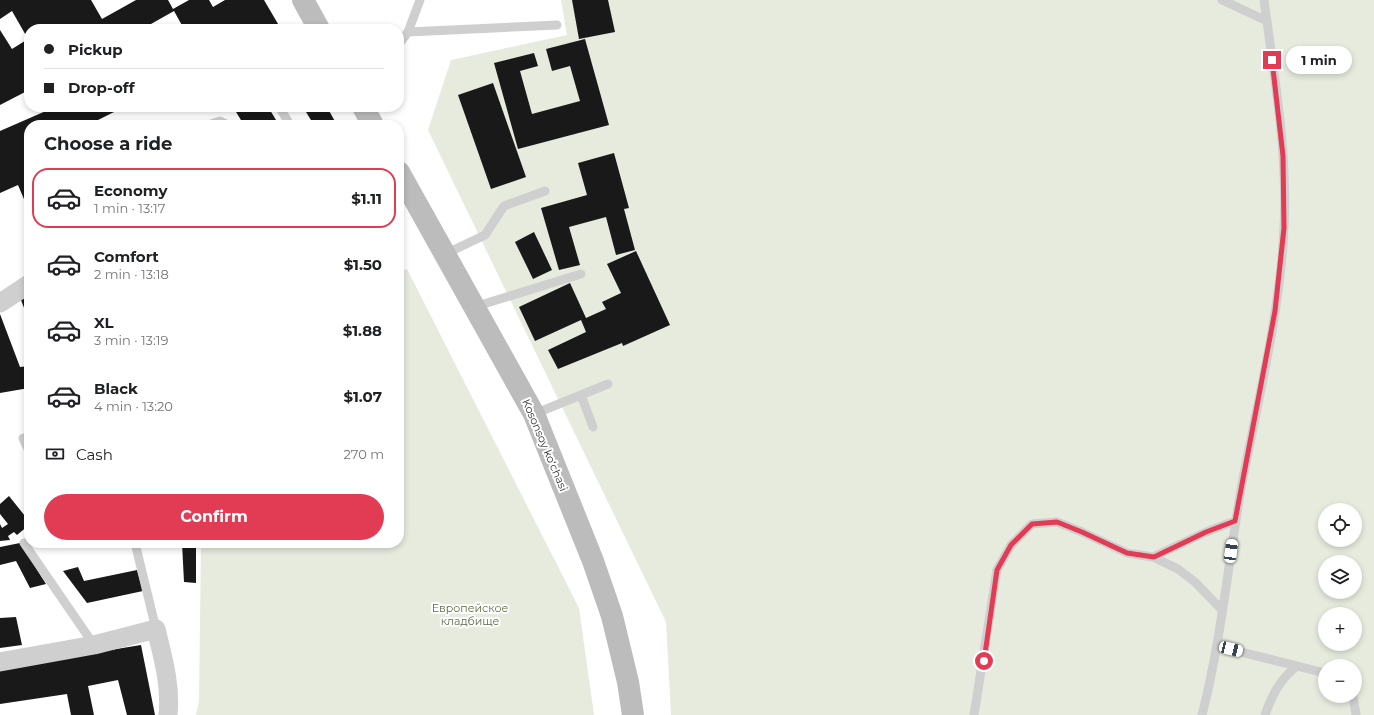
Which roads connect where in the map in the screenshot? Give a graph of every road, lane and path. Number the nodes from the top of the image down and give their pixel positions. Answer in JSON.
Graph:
{"nodes":[{"id":1,"x":420,"y":0,"type":"edge"},
{"id":2,"x":1222,"y":0,"type":"edge"},
{"id":3,"x":1264,"y":0,"type":"edge"},
{"id":4,"x":1267,"y":21,"type":"junction"},
{"id":5,"x":557,"y":25,"type":"dead end"},
{"id":6,"x":408,"y":32,"type":"junction"},
{"id":7,"x":404,"y":37,"type":"edge"},
{"id":8,"x":404,"y":181,"type":"edge"},
{"id":9,"x":545,"y":191,"type":"dead end"},
{"id":10,"x":445,"y":254,"type":"junction"},
{"id":11,"x":581,"y":274,"type":"dead end"},
{"id":12,"x":24,"y":287,"type":"edge"},
{"id":13,"x":0,"y":303,"type":"edge"},
{"id":14,"x":474,"y":307,"type":"junction"},
{"id":15,"x":608,"y":384,"type":"dead end"},
{"id":16,"x":581,"y":395,"type":"junction"},
{"id":17,"x":534,"y":414,"type":"junction"},
{"id":18,"x":593,"y":427,"type":"dead end"},
{"id":19,"x":1235,"y":521,"type":"junction"},
{"id":20,"x":27,"y":548,"type":"edge"},
{"id":21,"x":136,"y":548,"type":"edge"},
{"id":22,"x":1154,"y":557,"type":"junction"},
{"id":23,"x":1222,"y":610,"type":"junction"},
{"id":24,"x":156,"y":629,"type":"junction"},
{"id":25,"x":94,"y":645,"type":"junction"},
{"id":26,"x":1217,"y":646,"type":"junction"},
{"id":27,"x":0,"y":662,"type":"edge"},
{"id":28,"x":1297,"y":666,"type":"junction"},
{"id":29,"x":1318,"y":671,"type":"edge"},
{"id":30,"x":1353,"y":703,"type":"edge"},
{"id":31,"x":168,"y":715,"type":"edge"},
{"id":32,"x":633,"y":715,"type":"edge"},
{"id":33,"x":974,"y":715,"type":"edge"},
{"id":34,"x":1202,"y":715,"type":"edge"},
{"id":35,"x":1264,"y":715,"type":"edge"},
{"id":36,"x":1356,"y":715,"type":"edge"}],
"edges":[{"from":1,"to":6,"type":"lane"},
{"from":2,"to":4,"type":"lane"},
{"from":3,"to":4,"type":"lane"},
{"from":4,"to":19,"type":"lane"},
{"from":5,"to":6,"type":"lane"},
{"from":6,"to":7,"type":"lane"},
{"from":8,"to":10,"type":"main road","name":"Kosonsoy koʻchasi"},
{"from":9,"to":10,"type":"lane"},
{"from":10,"to":14,"type":"main road","name":"Kosonsoy koʻchasi"},
{"from":11,"to":14,"type":"lane"},
{"from":12,"to":13,"type":"street"},
{"from":14,"to":17,"type":"main road","name":"Kosonsoy koʻchasi"},
{"from":15,"to":16,"type":"lane"},
{"from":16,"to":17,"type":"lane"},
{"from":16,"to":18,"type":"lane"},
{"from":17,"to":32,"type":"main road","name":"Kosonsoy koʻchasi"},
{"from":19,"to":22,"type":"lane"},
{"from":19,"to":23,"type":"lane"},
{"from":20,"to":25,"type":"lane"},
{"from":21,"to":24,"type":"lane"},
{"from":22,"to":23,"type":"lane"},
{"from":22,"to":33,"type":"lane"},
{"from":23,"to":26,"type":"lane"},
{"from":24,"to":25,"type":"street"},
{"from":24,"to":31,"type":"street"},
{"from":25,"to":27,"type":"street"},
{"from":26,"to":28,"type":"lane"},
{"from":26,"to":34,"type":"lane"},
{"from":28,"to":29,"type":"lane"},
{"from":28,"to":35,"type":"lane"},
{"from":30,"to":36,"type":"lane"}]}
